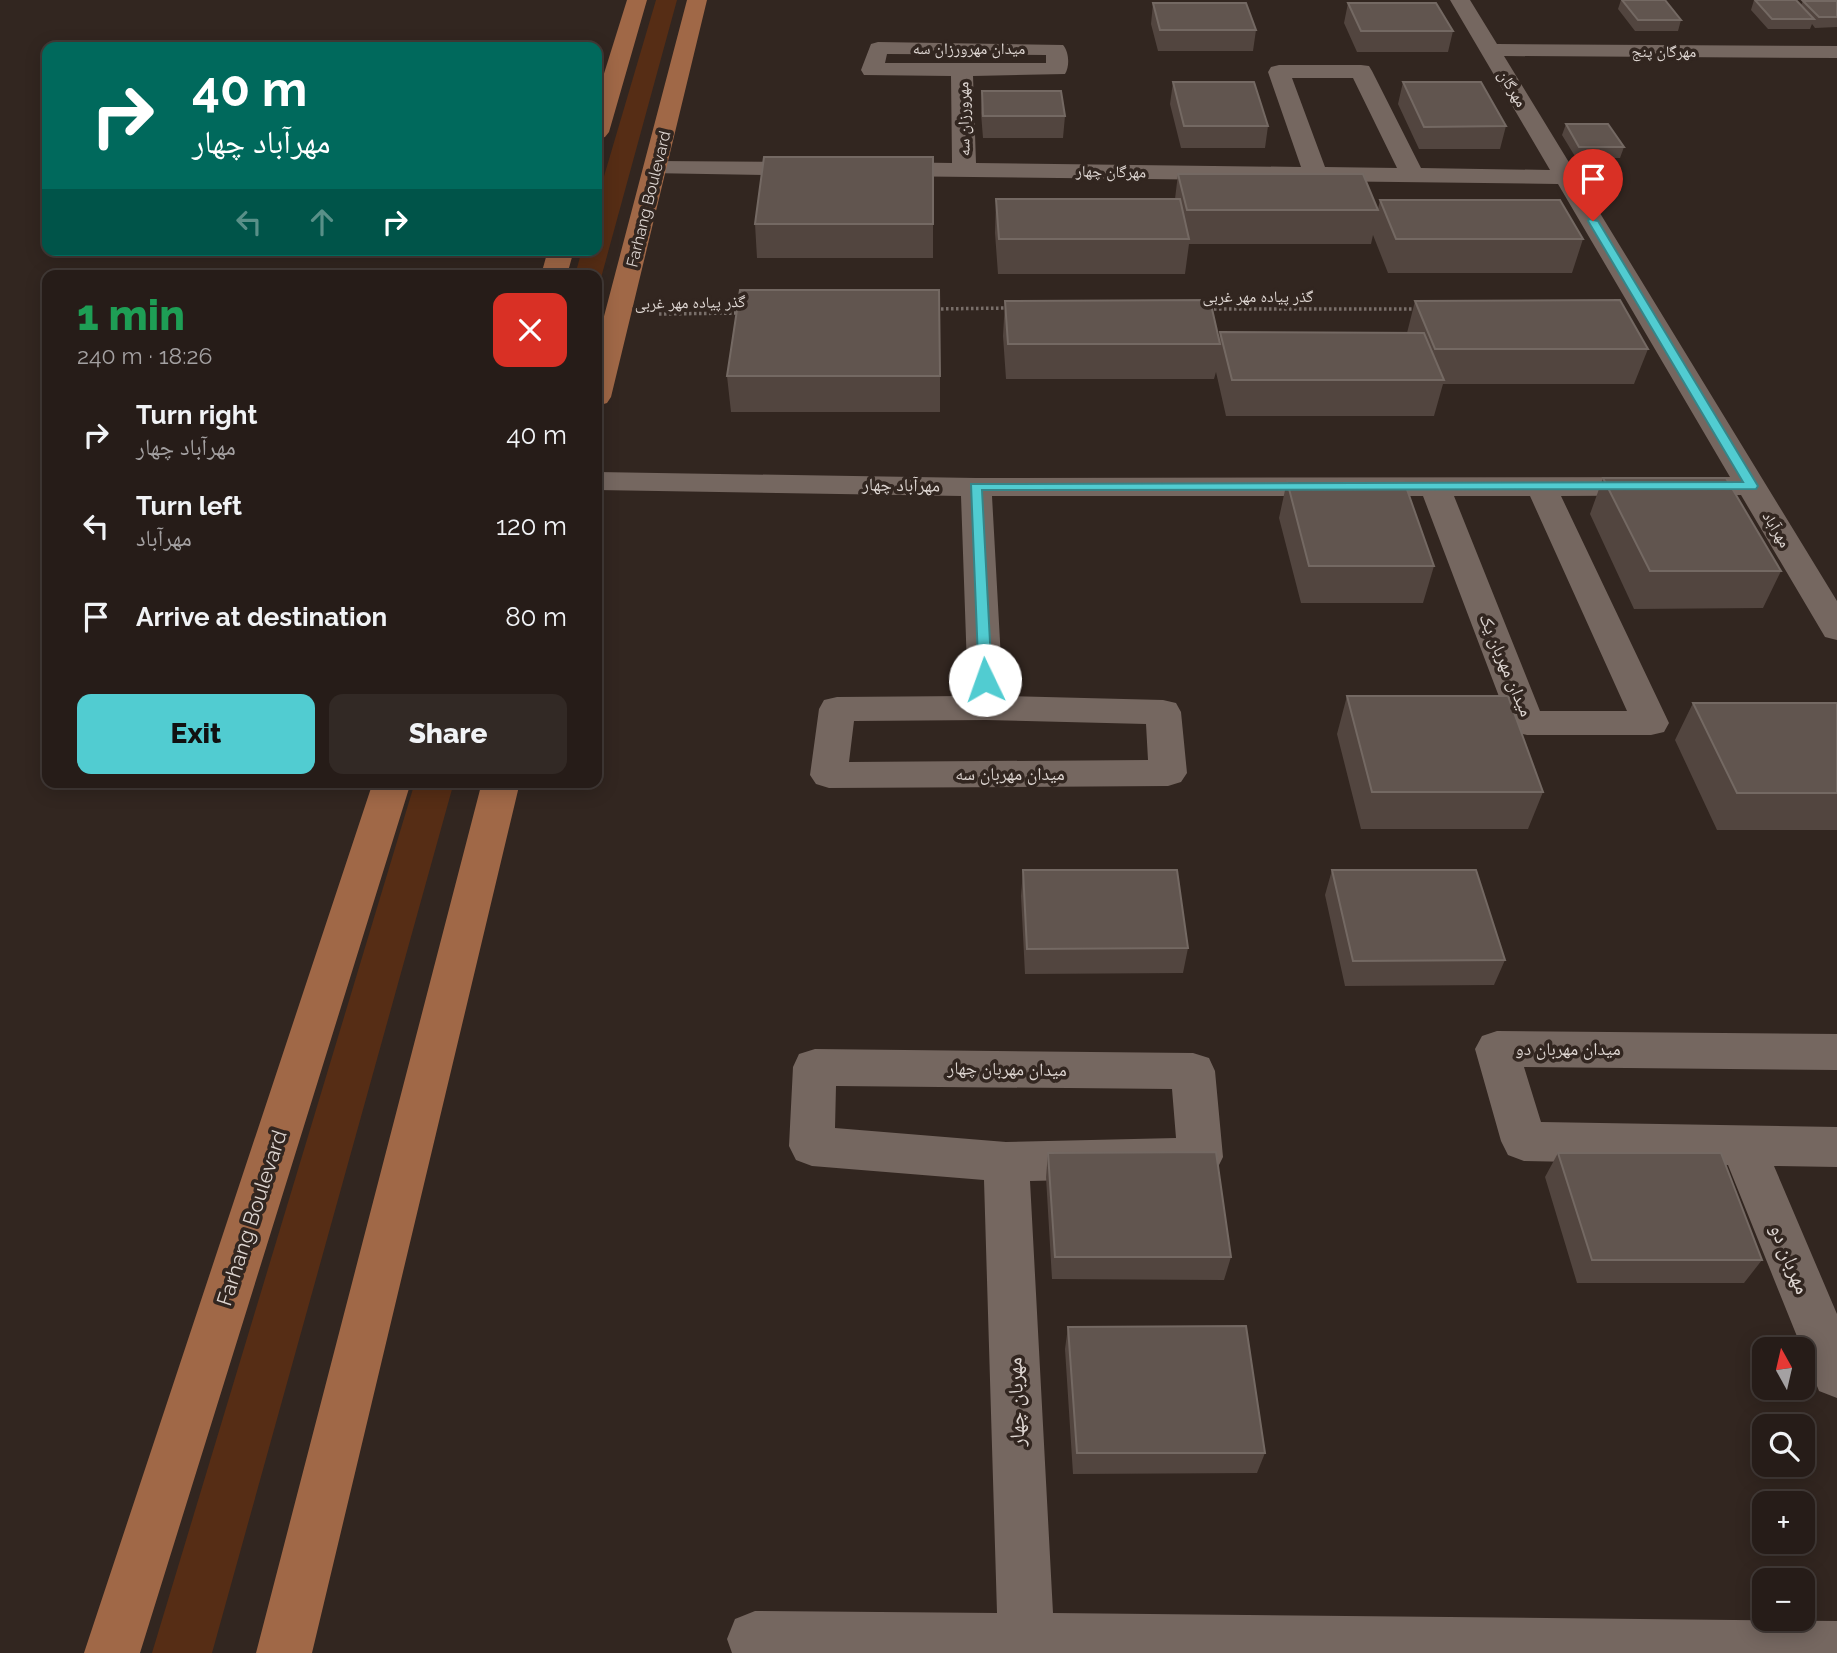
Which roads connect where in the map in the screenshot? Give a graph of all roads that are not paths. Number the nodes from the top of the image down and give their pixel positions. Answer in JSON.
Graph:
{"nodes":[{"id":1,"x":636,"y":0,"type":"edge"},
{"id":2,"x":697,"y":0,"type":"edge"},
{"id":3,"x":1460,"y":0,"type":"edge"},
{"id":4,"x":1490,"y":50,"type":"junction"},
{"id":5,"x":1837,"y":52,"type":"edge"},
{"id":6,"x":961,"y":69,"type":"junction"},
{"id":7,"x":602,"y":115,"type":"edge"},
{"id":8,"x":656,"y":168,"type":"junction"},
{"id":9,"x":838,"y":169,"type":"edge"},
{"id":10,"x":866,"y":169,"type":"edge"},
{"id":11,"x":964,"y":170,"type":"junction"},
{"id":12,"x":1316,"y":174,"type":"junction"},
{"id":13,"x":1412,"y":175,"type":"junction"},
{"id":14,"x":1566,"y":177,"type":"junction"},
{"id":15,"x":607,"y":315,"type":"edge"},
{"id":16,"x":602,"y":356,"type":"edge"},
{"id":17,"x":602,"y":481,"type":"edge"},
{"id":18,"x":976,"y":486,"type":"junction"},
{"id":19,"x":1435,"y":486,"type":"junction"},
{"id":20,"x":1541,"y":486,"type":"junction"},
{"id":21,"x":1752,"y":486,"type":"junction"},
{"id":22,"x":1837,"y":629,"type":"edge"},
{"id":23,"x":986,"y":708,"type":"junction"},
{"id":24,"x":390,"y":788,"type":"edge"},
{"id":25,"x":500,"y":788,"type":"edge"},
{"id":26,"x":1837,"y":1052,"type":"edge"},
{"id":27,"x":1743,"y":1145,"type":"junction"},
{"id":28,"x":1837,"y":1147,"type":"edge"},
{"id":29,"x":1006,"y":1162,"type":"junction"},
{"id":30,"x":1837,"y":1374,"type":"edge"},
{"id":31,"x":755,"y":1639,"type":"dead end"},
{"id":32,"x":1026,"y":1642,"type":"junction"},
{"id":33,"x":863,"y":1647,"type":"edge"},
{"id":34,"x":1230,"y":1648,"type":"edge"},
{"id":35,"x":1803,"y":1650,"type":"edge"},
{"id":36,"x":112,"y":1653,"type":"edge"},
{"id":37,"x":284,"y":1653,"type":"edge"}],
"edges":[{"from":1,"to":7,"type":"main road"},
{"from":2,"to":8,"type":"main road","name":"Farhang Boulevard"},
{"from":3,"to":4,"type":"street","name":"مهرگان"},
{"from":4,"to":5,"type":"street","name":"مهرگان پنج"},
{"from":4,"to":14,"type":"street","name":"مهرگان"},
{"from":6,"to":6,"type":"street","name":"میدان مهرورزان سه"},
{"from":6,"to":11,"type":"street","name":"مهرورزان سه"},
{"from":8,"to":9,"type":"street"},
{"from":8,"to":15,"type":"main road","name":"Farhang Boulevard"},
{"from":10,"to":11,"type":"street","name":"مهرگان چهار"},
{"from":11,"to":12,"type":"street","name":"مهرگان چهار"},
{"from":12,"to":13,"type":"street","name":"مهرگان چهار"},
{"from":12,"to":13,"type":"street"},
{"from":13,"to":14,"type":"street","name":"مهرگان چهار"},
{"from":14,"to":21,"type":"street","name":"مهرآباد"},
{"from":15,"to":16,"type":"main road","name":"Farhang Boulevard"},
{"from":17,"to":18,"type":"street","name":"مهرآباد چهار"},
{"from":18,"to":19,"type":"street","name":"مهرآباد چهار"},
{"from":18,"to":23,"type":"street"},
{"from":19,"to":20,"type":"street","name":"مهرآباد چهار"},
{"from":19,"to":20,"type":"street","name":"میدان مهربان یک"},
{"from":20,"to":21,"type":"street","name":"مهرآباد چهار"},
{"from":21,"to":22,"type":"street","name":"مهرآباد"},
{"from":23,"to":23,"type":"street","name":"میدان مهربان سه"},
{"from":24,"to":36,"type":"main road","name":"Farhang Boulevard"},
{"from":25,"to":37,"type":"main road"},
{"from":26,"to":27,"type":"street","name":"میدان مهربان دو"},
{"from":27,"to":28,"type":"street","name":"میدان مهربان دو"},
{"from":27,"to":30,"type":"street","name":"مهربان دو"},
{"from":29,"to":29,"type":"street","name":"میدان مهربان چهار"},
{"from":29,"to":32,"type":"street","name":"مهربان چهار"},
{"from":31,"to":33,"type":"street"},
{"from":32,"to":33,"type":"street"},
{"from":32,"to":34,"type":"street"},
{"from":34,"to":35,"type":"street"}]}
